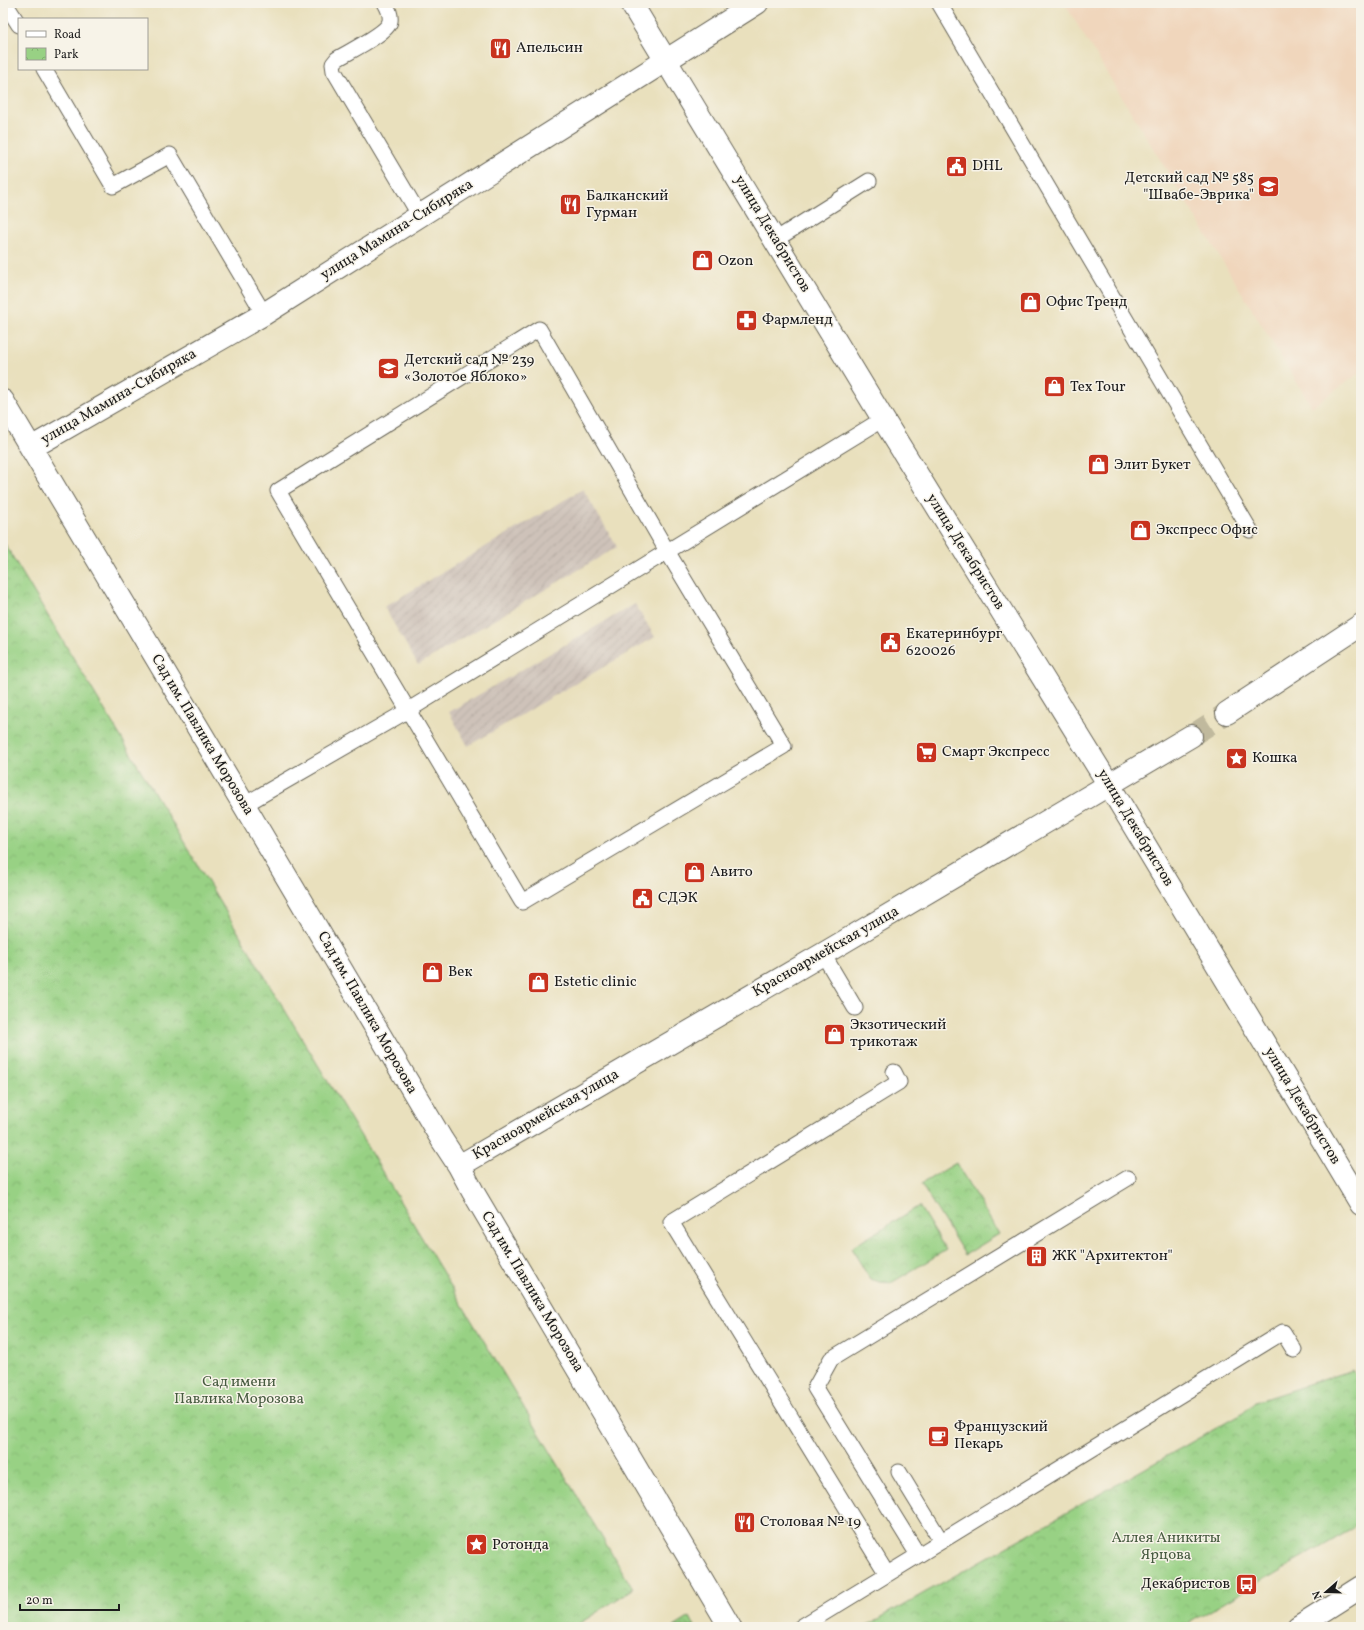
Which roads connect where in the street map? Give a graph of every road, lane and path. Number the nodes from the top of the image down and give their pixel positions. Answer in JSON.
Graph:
{"nodes":[{"id":1,"x":5,"y":3,"type":"edge"},
{"id":2,"x":385,"y":3,"type":"edge"},
{"id":3,"x":631,"y":3,"type":"edge"},
{"id":4,"x":757,"y":3,"type":"edge"},
{"id":5,"x":939,"y":3,"type":"edge"},
{"id":6,"x":18,"y":23,"type":"edge"},
{"id":7,"x":666,"y":61,"type":"junction"},
{"id":8,"x":45,"y":70,"type":"edge"},
{"id":9,"x":869,"y":182,"type":"dead end"},
{"id":10,"x":420,"y":216,"type":"junction"},
{"id":11,"x":775,"y":240,"type":"junction"},
{"id":12,"x":264,"y":314,"type":"junction"},
{"id":13,"x":3,"y":400,"type":"edge"},
{"id":14,"x":883,"y":419,"type":"junction"},
{"id":15,"x":31,"y":448,"type":"junction"},
{"id":16,"x":1250,"y":530,"type":"dead end"},
{"id":17,"x":667,"y":552,"type":"junction"},
{"id":18,"x":1361,"y":625,"type":"edge"},
{"id":19,"x":407,"y":711,"type":"junction"},
{"id":20,"x":1227,"y":713,"type":"tunnel mouth"},
{"id":21,"x":1191,"y":736,"type":"tunnel mouth"},
{"id":22,"x":1109,"y":785,"type":"junction"},
{"id":23,"x":244,"y":805,"type":"junction"},
{"id":24,"x":822,"y":954,"type":"junction"},
{"id":25,"x":855,"y":1008,"type":"dead end"},
{"id":26,"x":894,"y":1072,"type":"dead end"},
{"id":27,"x":459,"y":1166,"type":"junction"},
{"id":28,"x":1128,"y":1178,"type":"dead end"},
{"id":29,"x":1361,"y":1204,"type":"edge"},
{"id":30,"x":1294,"y":1350,"type":"dead end"},
{"id":31,"x":899,"y":1472,"type":"dead end"},
{"id":32,"x":941,"y":1541,"type":"junction"},
{"id":33,"x":918,"y":1555,"type":"junction"},
{"id":34,"x":887,"y":1574,"type":"junction"},
{"id":35,"x":1361,"y":1587,"type":"edge"},
{"id":36,"x":730,"y":1627,"type":"edge"},
{"id":37,"x":801,"y":1627,"type":"edge"},
{"id":38,"x":1298,"y":1627,"type":"edge"}],
"edges":[{"from":1,"to":6,"type":"lane"},
{"from":2,"to":10,"type":"lane"},
{"from":3,"to":7,"type":"street","name":"улица Декабристов"},
{"from":4,"to":7,"type":"street","name":"улица Мамина-Сибиряка"},
{"from":5,"to":16,"type":"lane"},
{"from":7,"to":10,"type":"street","name":"улица Мамина-Сибиряка"},
{"from":7,"to":11,"type":"street","name":"улица Декабристов"},
{"from":8,"to":12,"type":"lane"},
{"from":9,"to":11,"type":"lane"},
{"from":10,"to":12,"type":"street","name":"улица Мамина-Сибиряка"},
{"from":11,"to":14,"type":"street","name":"улица Декабристов"},
{"from":12,"to":15,"type":"street","name":"улица Мамина-Сибиряка"},
{"from":13,"to":15,"type":"street","name":"Сад им. Павлика Морозова"},
{"from":14,"to":17,"type":"lane"},
{"from":14,"to":22,"type":"street","name":"улица Декабристов"},
{"from":15,"to":23,"type":"street","name":"Сад им. Павлика Морозова"},
{"from":17,"to":19,"type":"lane"},
{"from":17,"to":19,"type":"lane"},
{"from":17,"to":19,"type":"lane"},
{"from":18,"to":20,"type":"street"},
{"from":19,"to":23,"type":"lane"},
{"from":21,"to":22,"type":"street","name":"Красноармейская улица"},
{"from":22,"to":24,"type":"street","name":"Красноармейская улица"},
{"from":22,"to":29,"type":"street","name":"улица Декабристов"},
{"from":23,"to":27,"type":"street","name":"Сад им. Павлика Морозова"},
{"from":24,"to":25,"type":"lane"},
{"from":24,"to":27,"type":"street","name":"Красноармейская улица"},
{"from":26,"to":34,"type":"lane"},
{"from":27,"to":36,"type":"street","name":"Сад им. Павлика Морозова"},
{"from":28,"to":33,"type":"lane"},
{"from":30,"to":32,"type":"lane"},
{"from":31,"to":32,"type":"lane"},
{"from":32,"to":33,"type":"lane"},
{"from":33,"to":34,"type":"lane"},
{"from":34,"to":37,"type":"lane"},
{"from":35,"to":38,"type":"street"}]}
